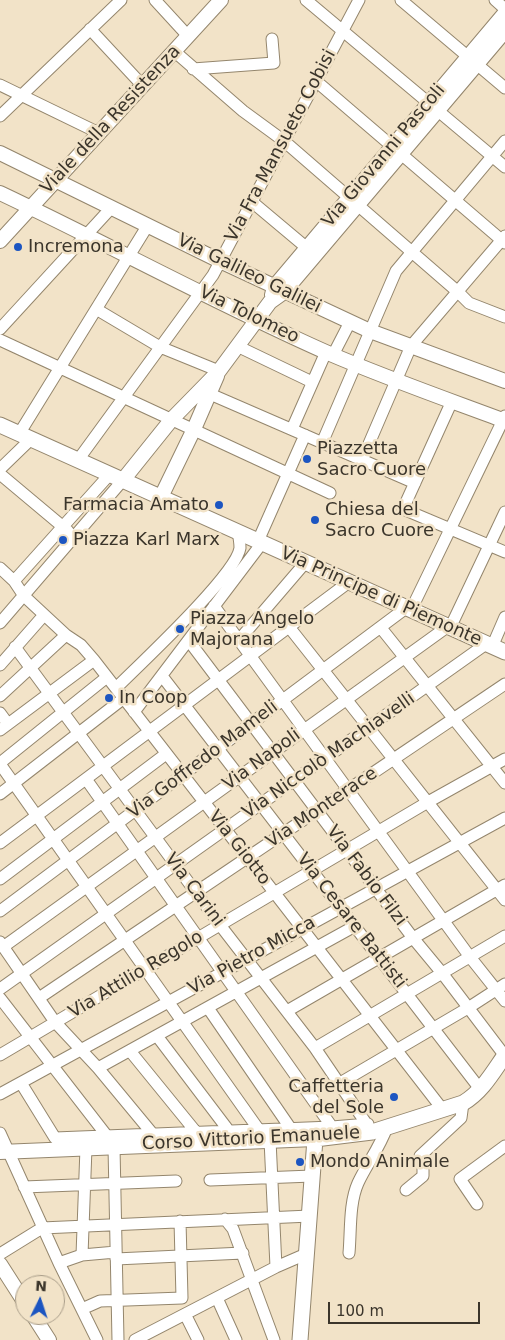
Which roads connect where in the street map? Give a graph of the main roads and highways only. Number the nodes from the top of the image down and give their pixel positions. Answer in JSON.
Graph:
{"nodes":[{"id":1,"x":0,"y":425,"type":"edge"},
{"id":2,"x":494,"y":648,"type":"edge"},
{"id":3,"x":505,"y":1056,"type":"edge"},
{"id":4,"x":300,"y":1340,"type":"edge"}],
"edges":[{"from":1,"to":2,"type":"main road","name":"Via Principe di Piemonte"},
{"from":3,"to":4,"type":"main road","name":"Corso Vittorio Emanuele"}]}
